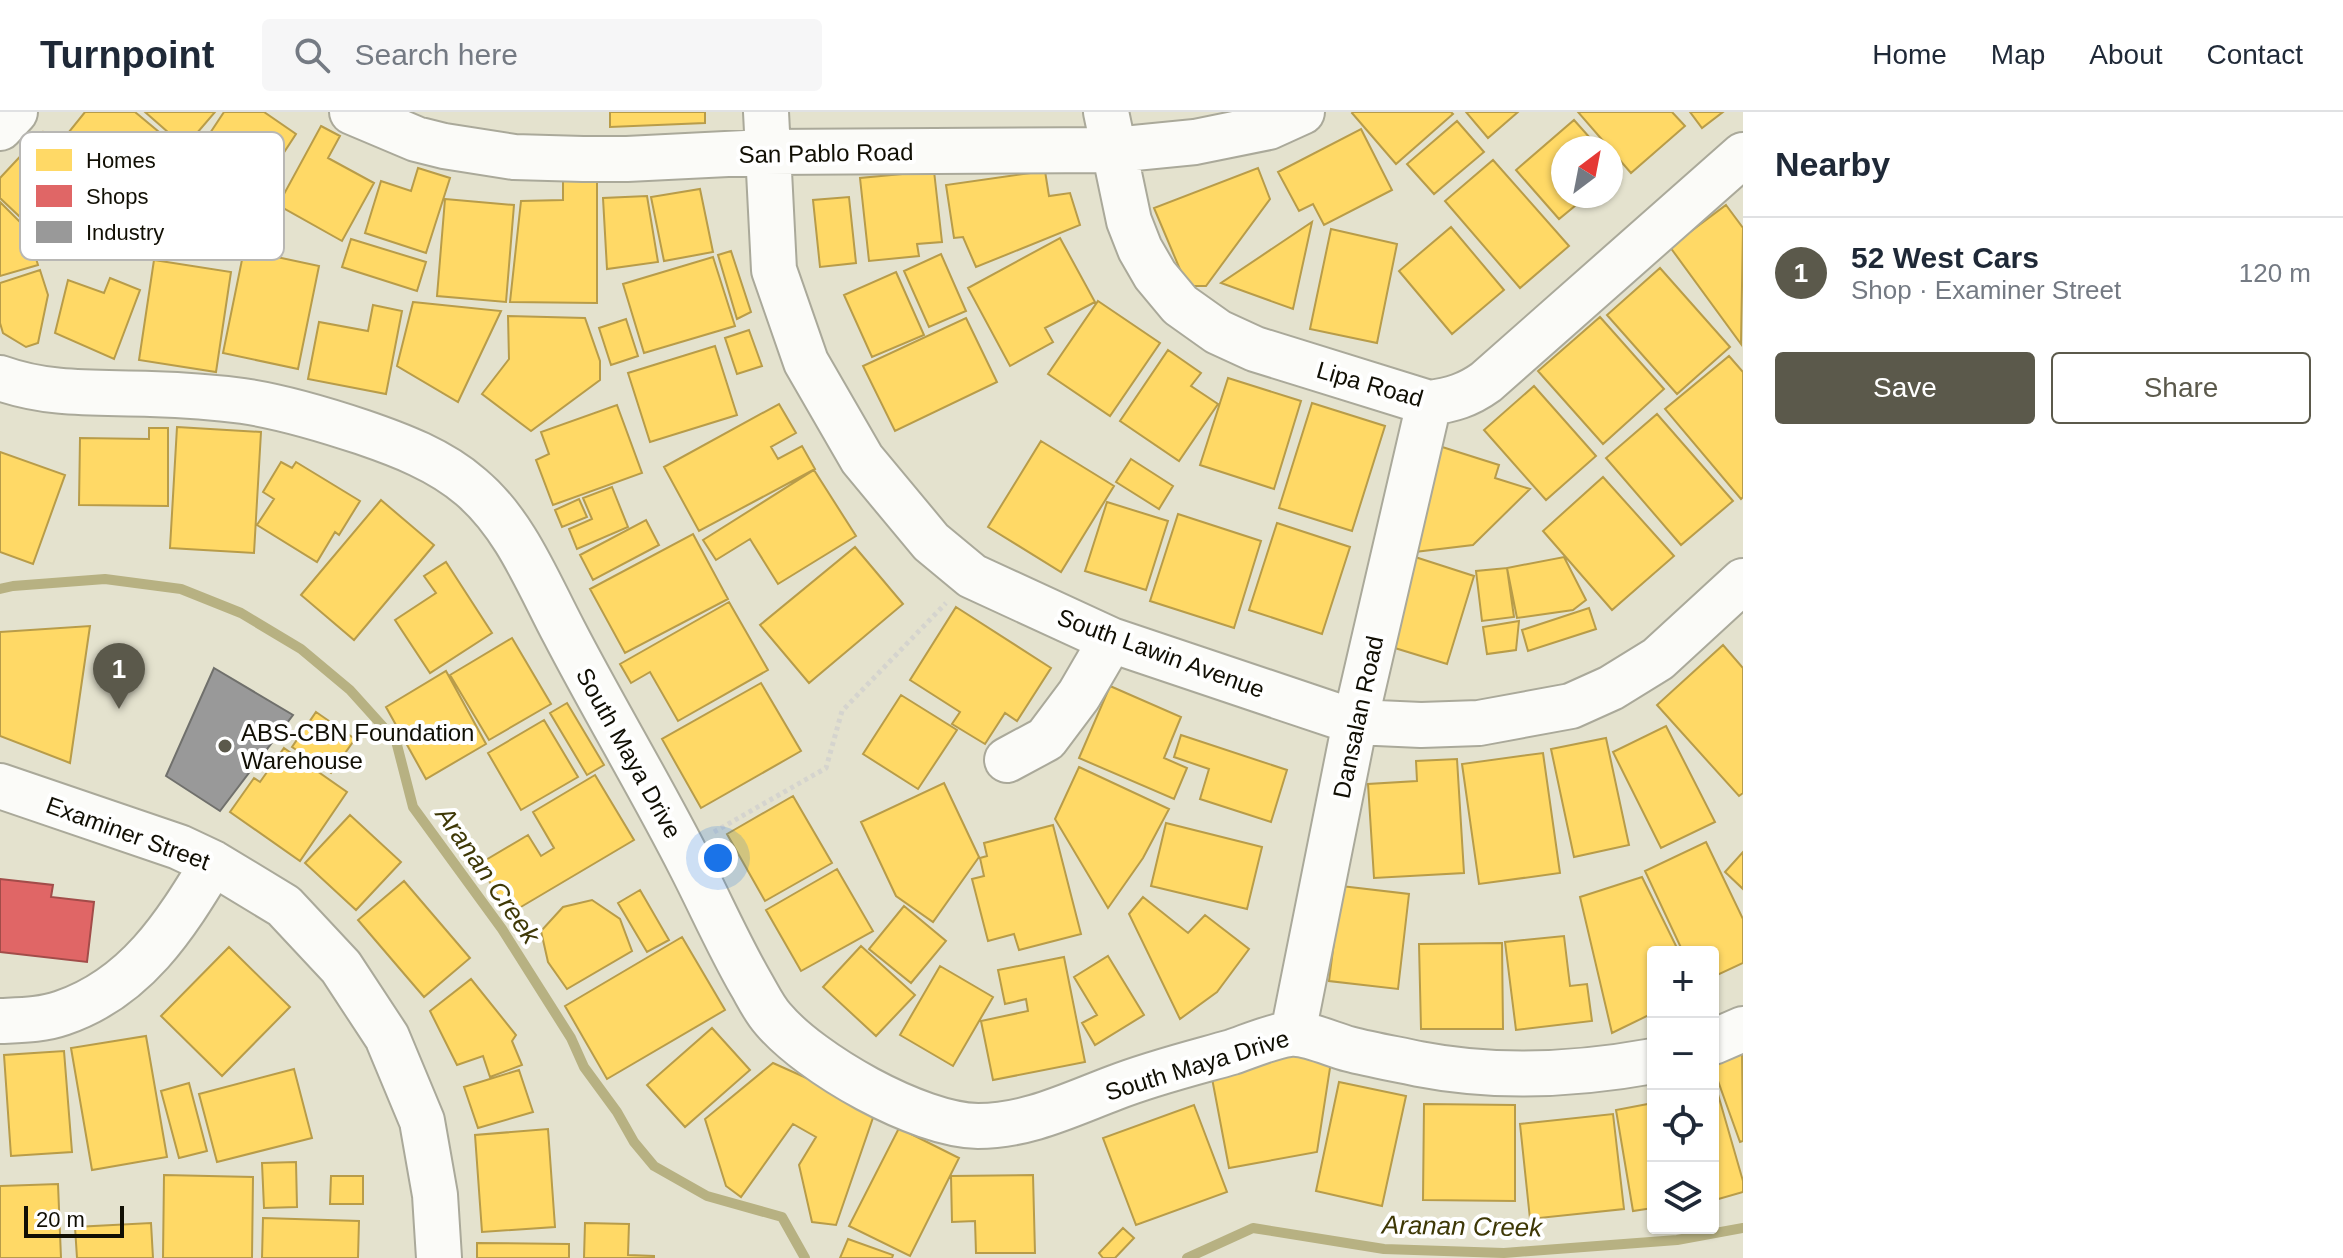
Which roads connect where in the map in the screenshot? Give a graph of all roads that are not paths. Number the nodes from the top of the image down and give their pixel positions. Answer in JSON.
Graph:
{"nodes":[{"id":1,"x":15,"y":112,"type":"edge"},
{"id":2,"x":352,"y":112,"type":"edge"},
{"id":3,"x":1302,"y":112,"type":"edge"},
{"id":4,"x":0,"y":128,"type":"edge"},
{"id":5,"x":1110,"y":131,"type":"edge"},
{"id":6,"x":767,"y":132,"type":"edge"},
{"id":7,"x":1743,"y":155,"type":"edge"},
{"id":8,"x":0,"y":378,"type":"edge"},
{"id":9,"x":1429,"y":403,"type":"junction"},
{"id":10,"x":1743,"y":581,"type":"edge"},
{"id":11,"x":1111,"y":640,"type":"junction"},
{"id":12,"x":1355,"y":722,"type":"junction"},
{"id":13,"x":1007,"y":760,"type":"dead end"},
{"id":14,"x":0,"y":786,"type":"edge"},
{"id":15,"x":213,"y":863,"type":"junction"},
{"id":16,"x":0,"y":1021,"type":"edge"},
{"id":17,"x":1743,"y":1029,"type":"edge"},
{"id":18,"x":1293,"y":1033,"type":"junction"},
{"id":19,"x":1719,"y":1039,"type":"edge"},
{"id":20,"x":1647,"y":1062,"type":"edge"},
{"id":21,"x":439,"y":1258,"type":"edge"}],
"edges":[{"from":1,"to":4,"type":"street"},
{"from":2,"to":6,"type":"street","name":"San Pablo Road"},
{"from":3,"to":5,"type":"street","name":"San Pablo Road"},
{"from":5,"to":6,"type":"street","name":"San Pablo Road"},
{"from":5,"to":9,"type":"street","name":"Lipa Road"},
{"from":6,"to":11,"type":"street","name":"South Lawin Avenue"},
{"from":7,"to":9,"type":"street","name":"Lipa Road"},
{"from":8,"to":18,"type":"street","name":"South Maya Drive"},
{"from":9,"to":12,"type":"street","name":"Dansalan Road"},
{"from":10,"to":12,"type":"street","name":"South Lawin Avenue"},
{"from":11,"to":12,"type":"street","name":"South Lawin Avenue"},
{"from":11,"to":13,"type":"street"},
{"from":12,"to":18,"type":"street","name":"Dansalan Road"},
{"from":14,"to":15,"type":"street","name":"Examiner Street"},
{"from":15,"to":16,"type":"street"},
{"from":15,"to":21,"type":"street","name":"Examiner Street"},
{"from":17,"to":19,"type":"street"},
{"from":18,"to":20,"type":"street","name":"South Maya Drive"}]}
